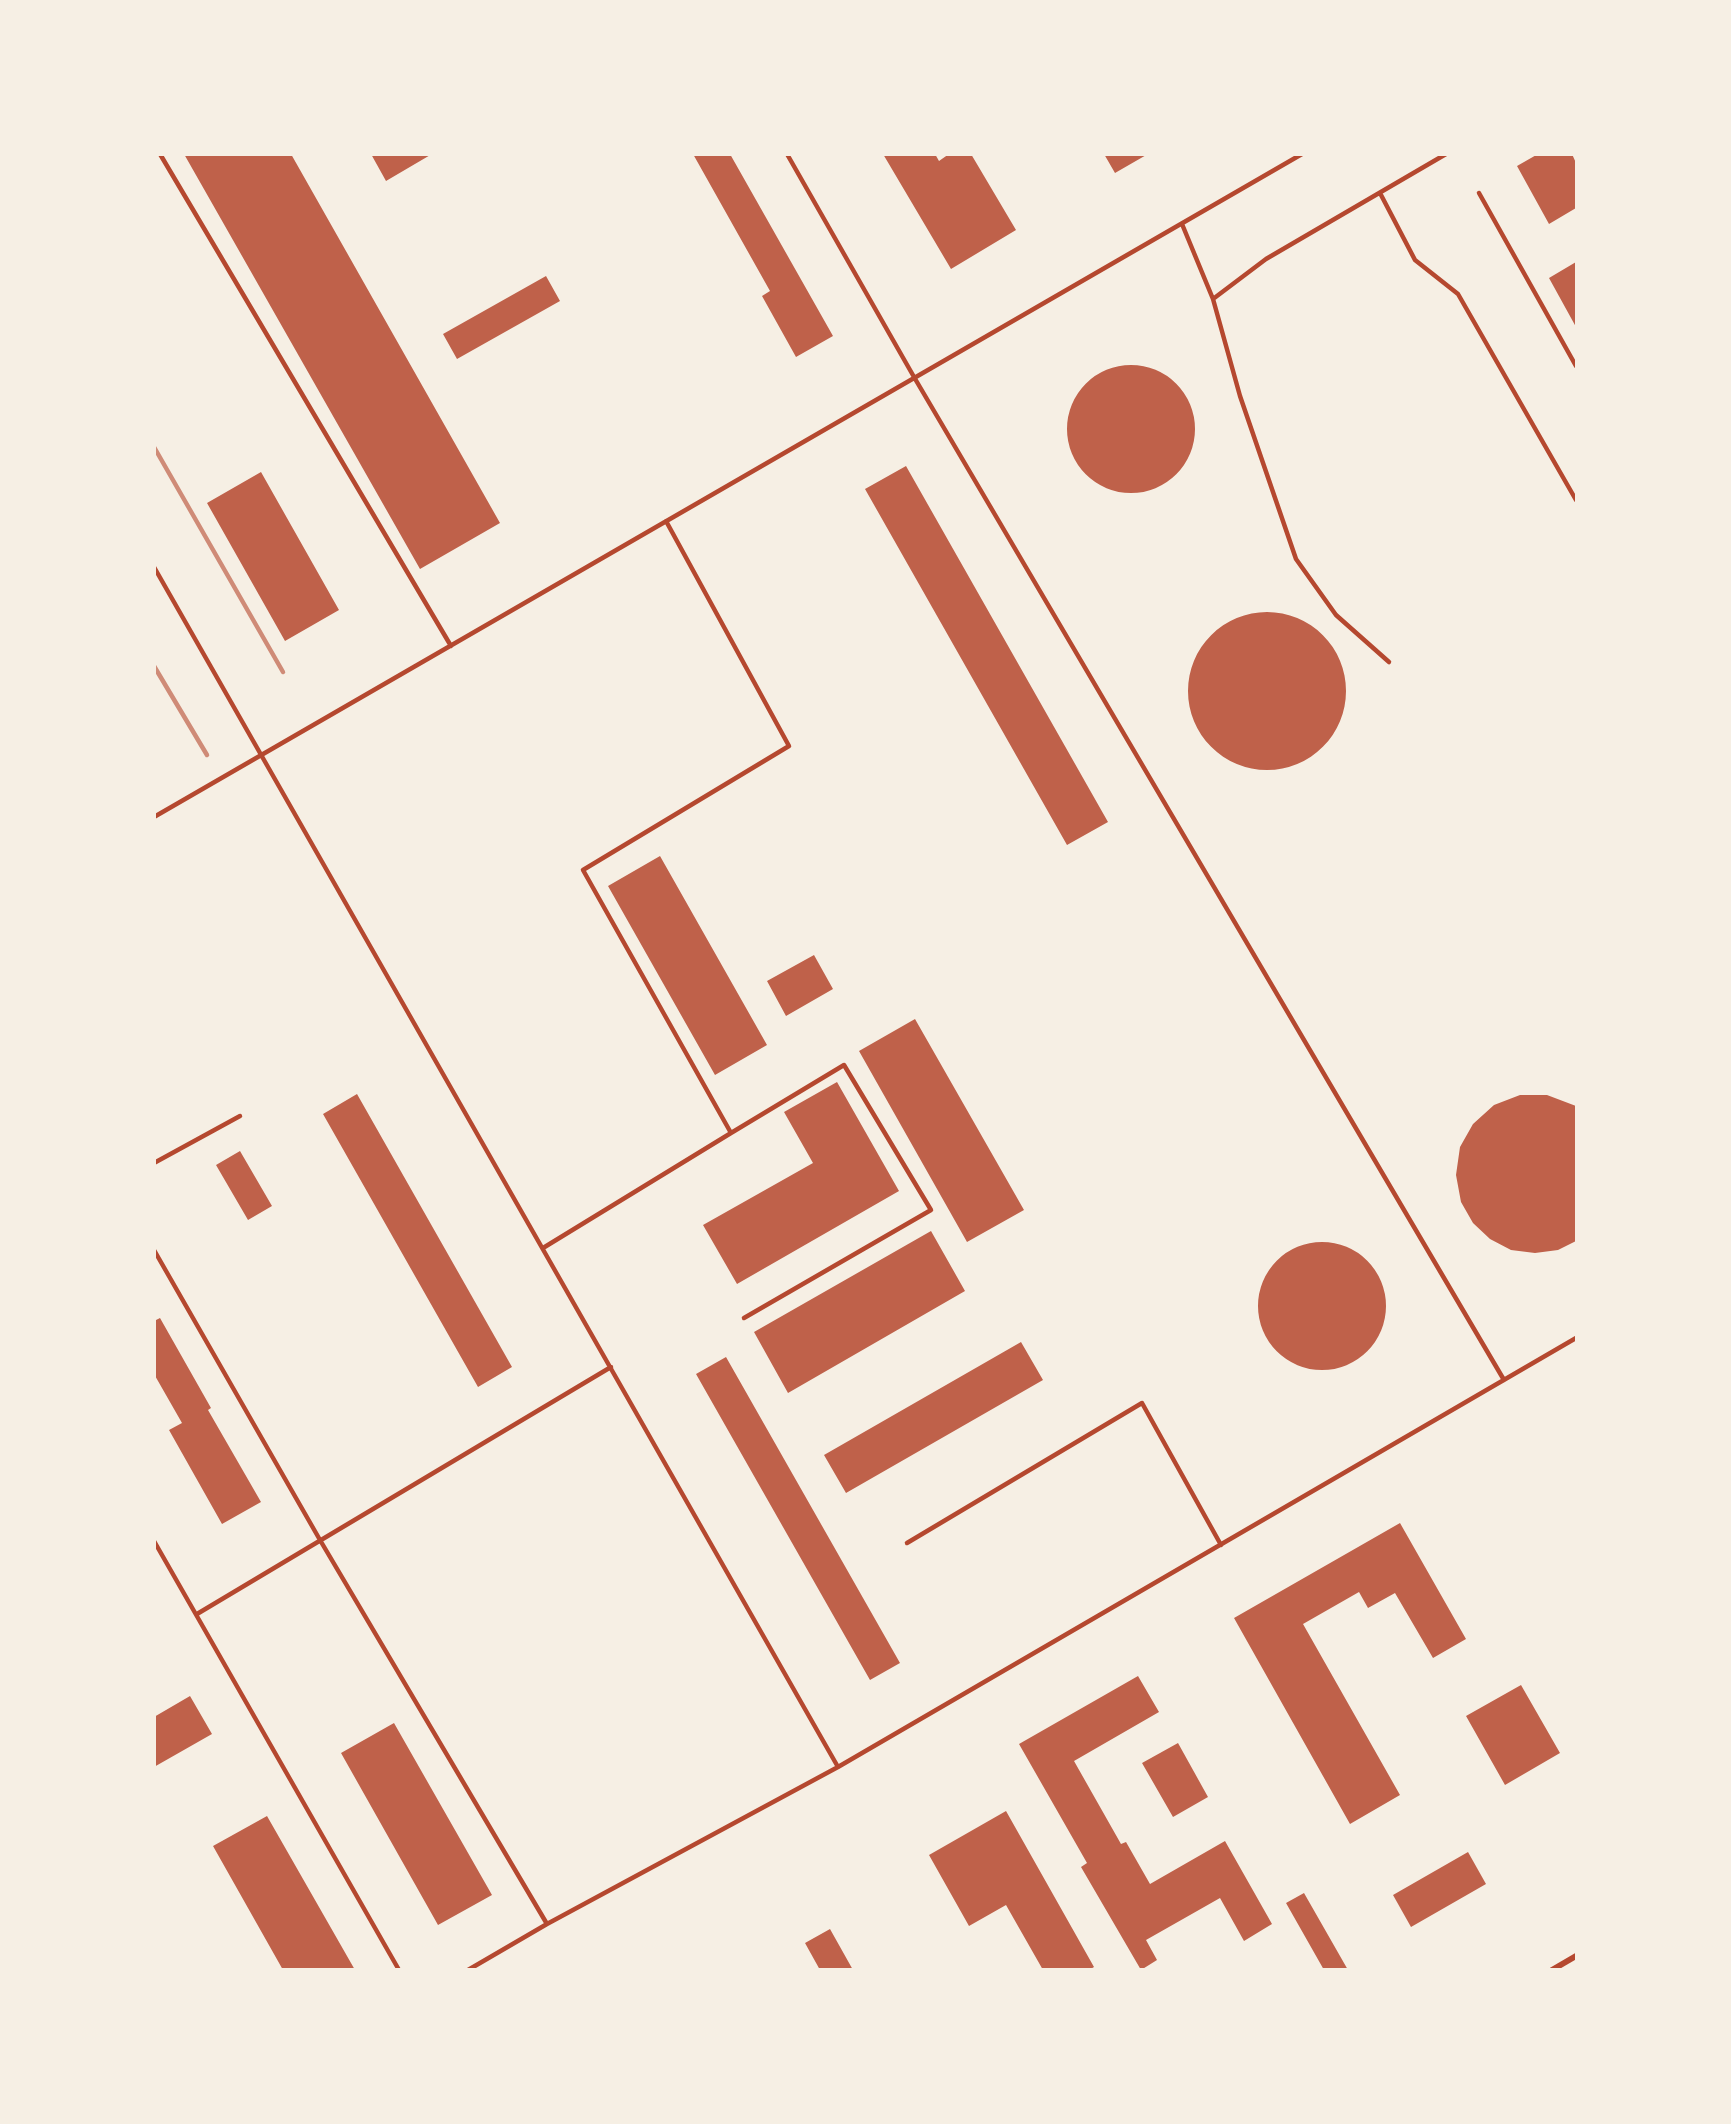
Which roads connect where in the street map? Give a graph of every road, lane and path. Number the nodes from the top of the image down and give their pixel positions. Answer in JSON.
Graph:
{"nodes":[{"id":1,"x":160,"y":154,"type":"edge"},
{"id":2,"x":788,"y":154,"type":"edge"},
{"id":3,"x":1302,"y":154,"type":"edge"},
{"id":4,"x":1446,"y":154,"type":"edge"},
{"id":5,"x":1479,"y":193,"type":"dead end"},
{"id":6,"x":1380,"y":194,"type":"junction"},
{"id":7,"x":1182,"y":224,"type":"junction"},
{"id":8,"x":1213,"y":299,"type":"junction"},
{"id":9,"x":1576,"y":366,"type":"edge"},
{"id":10,"x":914,"y":377,"type":"junction"},
{"id":11,"x":1576,"y":500,"type":"edge"},
{"id":12,"x":666,"y":521,"type":"junction"},
{"id":13,"x":154,"y":567,"type":"edge"},
{"id":14,"x":451,"y":646,"type":"junction"},
{"id":15,"x":1389,"y":662,"type":"dead end"},
{"id":16,"x":263,"y":756,"type":"junction"},
{"id":17,"x":154,"y":817,"type":"edge"},
{"id":18,"x":240,"y":1116,"type":"dead end"},
{"id":19,"x":731,"y":1133,"type":"junction"},
{"id":20,"x":154,"y":1163,"type":"edge"},
{"id":21,"x":543,"y":1248,"type":"junction"},
{"id":22,"x":154,"y":1250,"type":"edge"},
{"id":23,"x":744,"y":1318,"type":"dead end"},
{"id":24,"x":1576,"y":1338,"type":"edge"},
{"id":25,"x":610,"y":1367,"type":"junction"},
{"id":26,"x":1504,"y":1380,"type":"junction"},
{"id":27,"x":320,"y":1540,"type":"junction"},
{"id":28,"x":154,"y":1541,"type":"edge"},
{"id":29,"x":907,"y":1543,"type":"dead end"},
{"id":30,"x":1221,"y":1545,"type":"junction"},
{"id":31,"x":197,"y":1614,"type":"junction"},
{"id":32,"x":838,"y":1767,"type":"junction"},
{"id":33,"x":547,"y":1924,"type":"junction"},
{"id":34,"x":1576,"y":1956,"type":"edge"},
{"id":35,"x":399,"y":1970,"type":"edge"},
{"id":36,"x":468,"y":1970,"type":"edge"},
{"id":37,"x":1552,"y":1970,"type":"edge"}],
"edges":[{"from":1,"to":14,"type":"lane"},
{"from":2,"to":10,"type":"lane"},
{"from":3,"to":7,"type":"lane"},
{"from":4,"to":6,"type":"lane"},
{"from":5,"to":9,"type":"lane"},
{"from":6,"to":8,"type":"lane"},
{"from":6,"to":11,"type":"lane"},
{"from":7,"to":8,"type":"lane"},
{"from":7,"to":10,"type":"lane"},
{"from":8,"to":15,"type":"lane"},
{"from":10,"to":12,"type":"lane"},
{"from":10,"to":26,"type":"lane"},
{"from":12,"to":14,"type":"lane"},
{"from":12,"to":19,"type":"lane"},
{"from":13,"to":16,"type":"lane"},
{"from":14,"to":16,"type":"lane"},
{"from":16,"to":17,"type":"lane"},
{"from":16,"to":21,"type":"lane"},
{"from":18,"to":20,"type":"lane"},
{"from":19,"to":21,"type":"lane"},
{"from":19,"to":23,"type":"lane"},
{"from":21,"to":25,"type":"lane"},
{"from":22,"to":27,"type":"lane"},
{"from":24,"to":26,"type":"lane"},
{"from":25,"to":27,"type":"lane"},
{"from":25,"to":32,"type":"lane"},
{"from":26,"to":30,"type":"lane"},
{"from":27,"to":31,"type":"lane"},
{"from":27,"to":33,"type":"lane"},
{"from":28,"to":31,"type":"lane"},
{"from":29,"to":30,"type":"lane"},
{"from":30,"to":32,"type":"lane"},
{"from":31,"to":35,"type":"lane"},
{"from":32,"to":33,"type":"lane"},
{"from":33,"to":36,"type":"lane"},
{"from":34,"to":37,"type":"street"}]}
